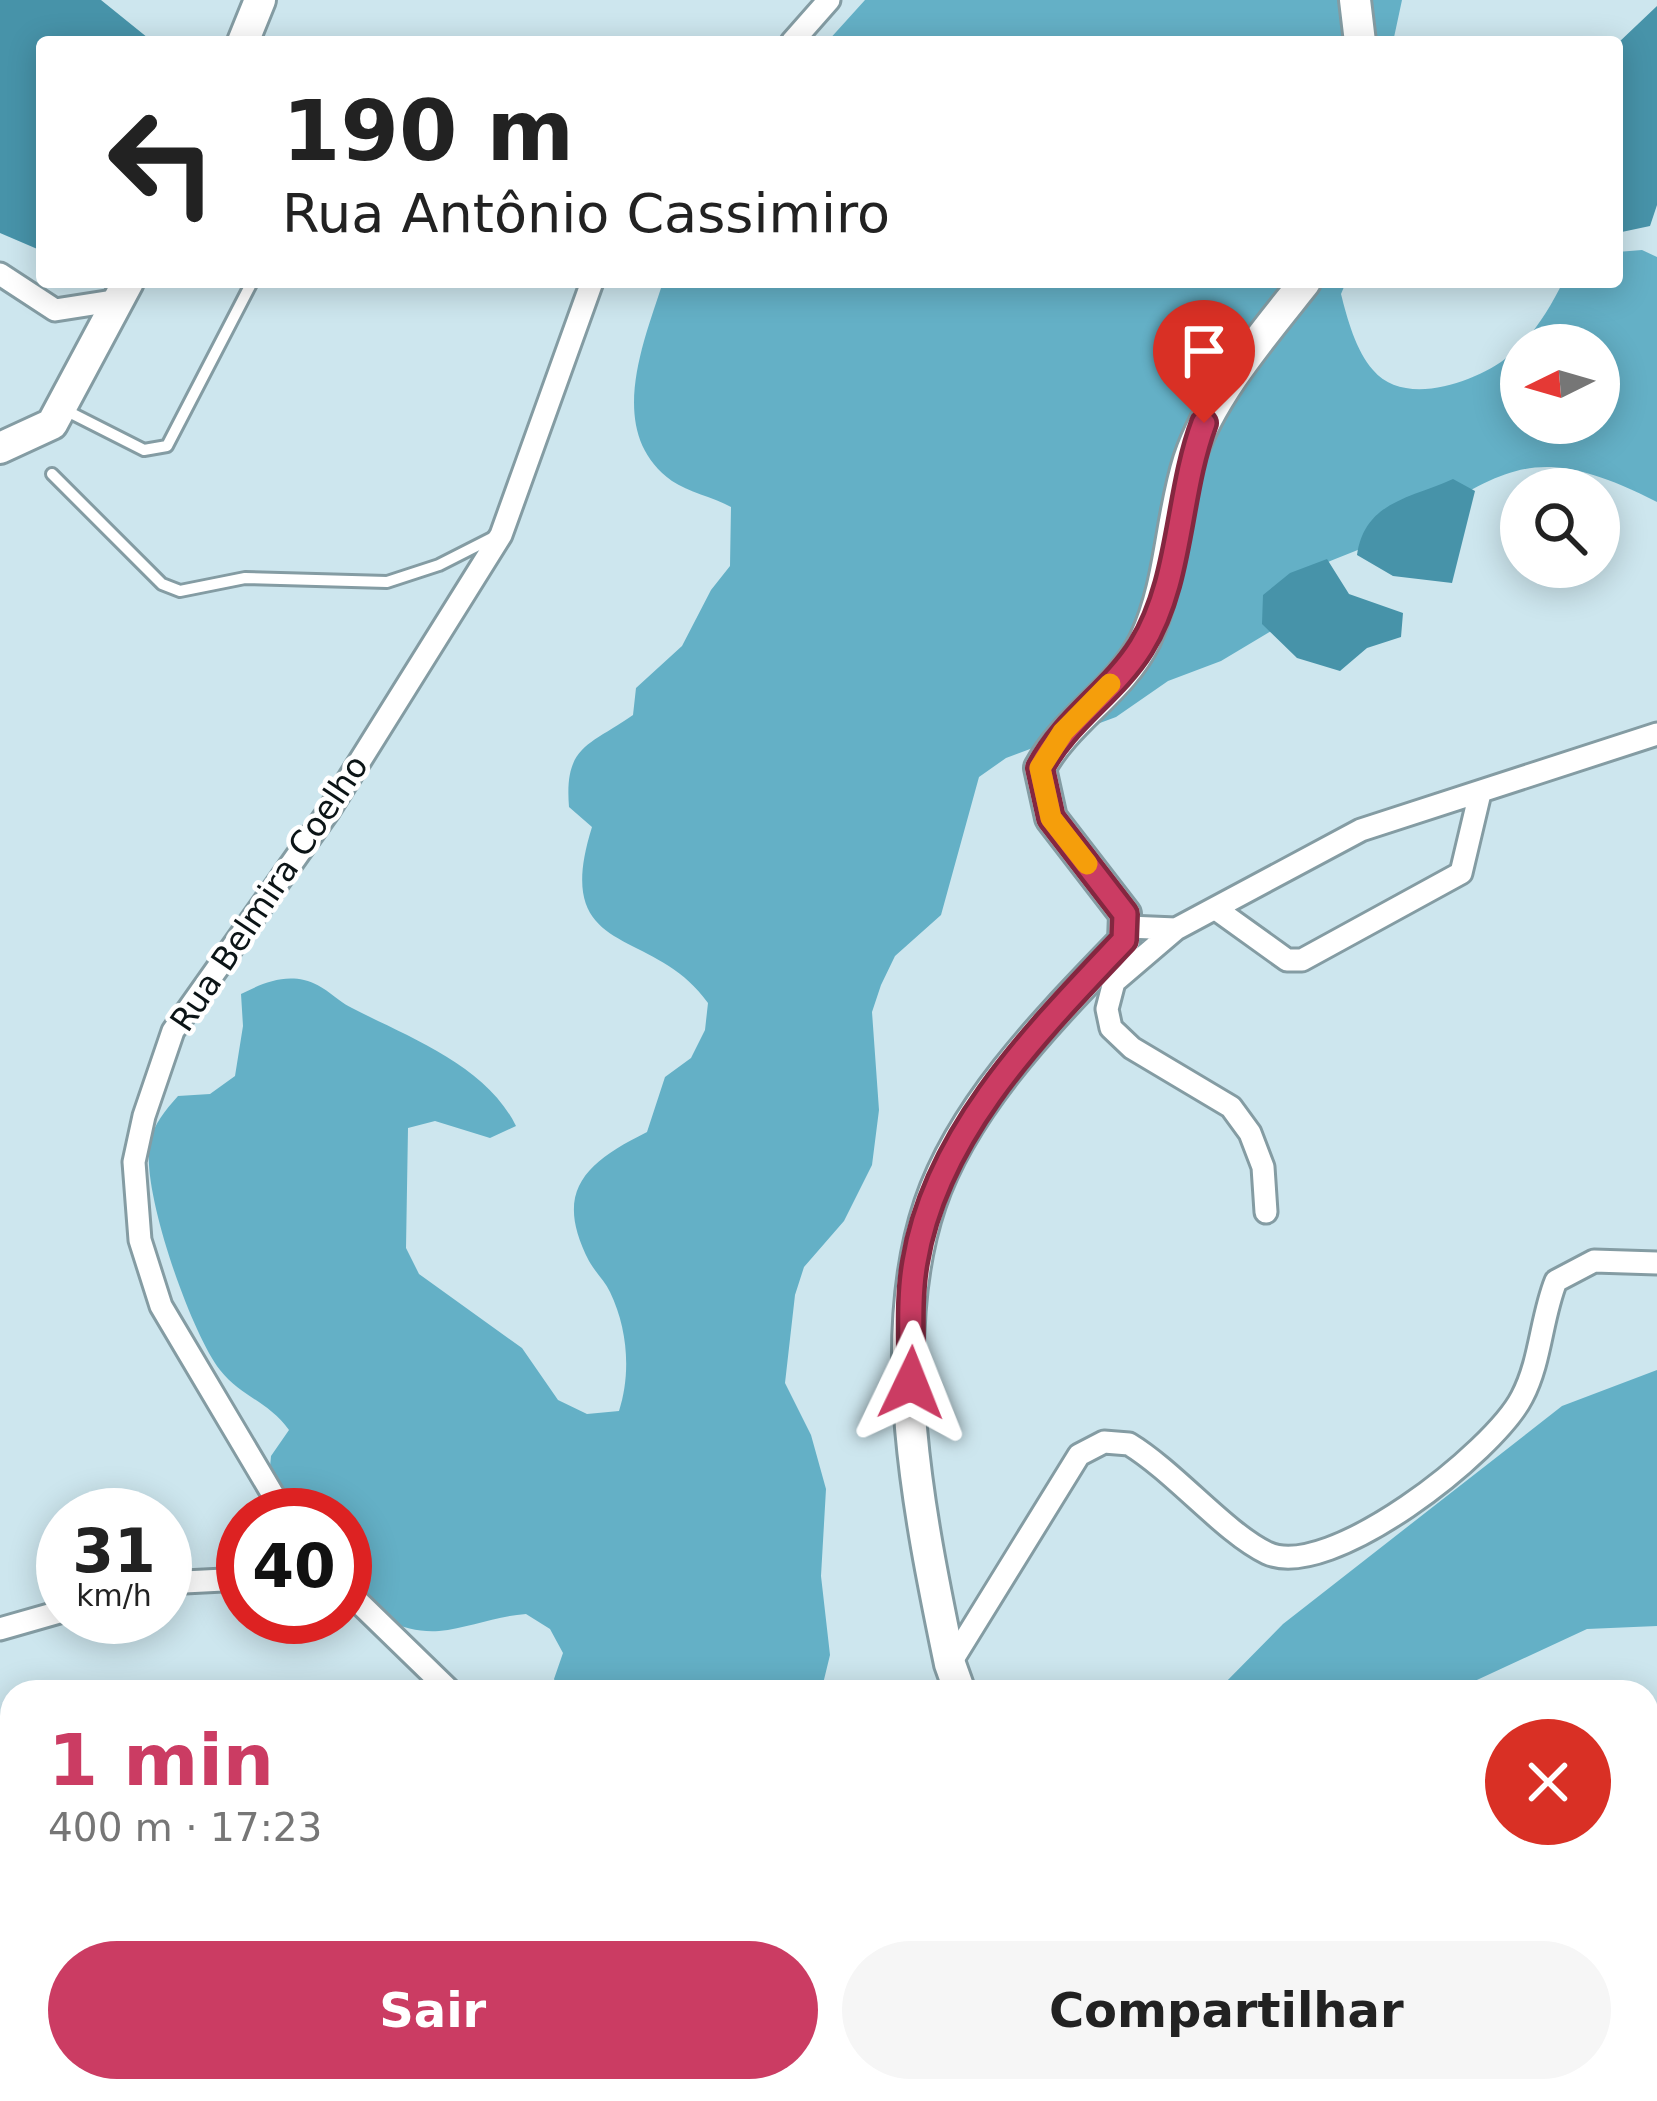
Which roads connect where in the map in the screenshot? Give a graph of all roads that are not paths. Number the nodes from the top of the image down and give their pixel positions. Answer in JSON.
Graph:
{"nodes":[{"id":1,"x":260,"y":0,"type":"edge"},
{"id":2,"x":829,"y":0,"type":"edge"},
{"id":3,"x":1355,"y":0,"type":"edge"},
{"id":4,"x":245,"y":36,"type":"edge"},
{"id":5,"x":797,"y":36,"type":"edge"},
{"id":6,"x":1359,"y":36,"type":"edge"},
{"id":7,"x":0,"y":274,"type":"edge"},
{"id":8,"x":249,"y":288,"type":"edge"},
{"id":9,"x":590,"y":288,"type":"edge"},
{"id":10,"x":1301,"y":288,"type":"edge"},
{"id":11,"x":123,"y":291,"type":"edge"},
{"id":12,"x":62,"y":408,"type":"junction"},
{"id":13,"x":0,"y":448,"type":"edge"},
{"id":14,"x":52,"y":475,"type":"dead end"},
{"id":15,"x":502,"y":535,"type":"junction"},
{"id":16,"x":1657,"y":734,"type":"edge"},
{"id":17,"x":1480,"y":793,"type":"junction"},
{"id":18,"x":1216,"y":909,"type":"junction"},
{"id":19,"x":1128,"y":927,"type":"junction"},
{"id":20,"x":1176,"y":929,"type":"junction"},
{"id":21,"x":1266,"y":1212,"type":"dead end"},
{"id":22,"x":1657,"y":1263,"type":"edge"},
{"id":23,"x":269,"y":1488,"type":"edge"},
{"id":24,"x":372,"y":1615,"type":"edge"},
{"id":25,"x":36,"y":1619,"type":"edge"},
{"id":26,"x":0,"y":1629,"type":"edge"},
{"id":27,"x":955,"y":1678,"type":"edge"},
{"id":28,"x":439,"y":1680,"type":"edge"}],
"edges":[{"from":1,"to":4,"type":"street"},
{"from":2,"to":5,"type":"street"},
{"from":3,"to":6,"type":"street"},
{"from":7,"to":11,"type":"street"},
{"from":8,"to":12,"type":"lane"},
{"from":9,"to":15,"type":"street","name":"Rua Belmira Coelho"},
{"from":10,"to":19,"type":"street"},
{"from":11,"to":12,"type":"street"},
{"from":12,"to":13,"type":"street"},
{"from":14,"to":15,"type":"lane"},
{"from":15,"to":23,"type":"street","name":"Rua Belmira Coelho"},
{"from":16,"to":17,"type":"street"},
{"from":17,"to":18,"type":"street"},
{"from":17,"to":18,"type":"street"},
{"from":18,"to":20,"type":"street"},
{"from":19,"to":20,"type":"street"},
{"from":19,"to":27,"type":"street"},
{"from":20,"to":21,"type":"street"},
{"from":22,"to":27,"type":"street"},
{"from":24,"to":28,"type":"street"},
{"from":25,"to":26,"type":"street"}]}
